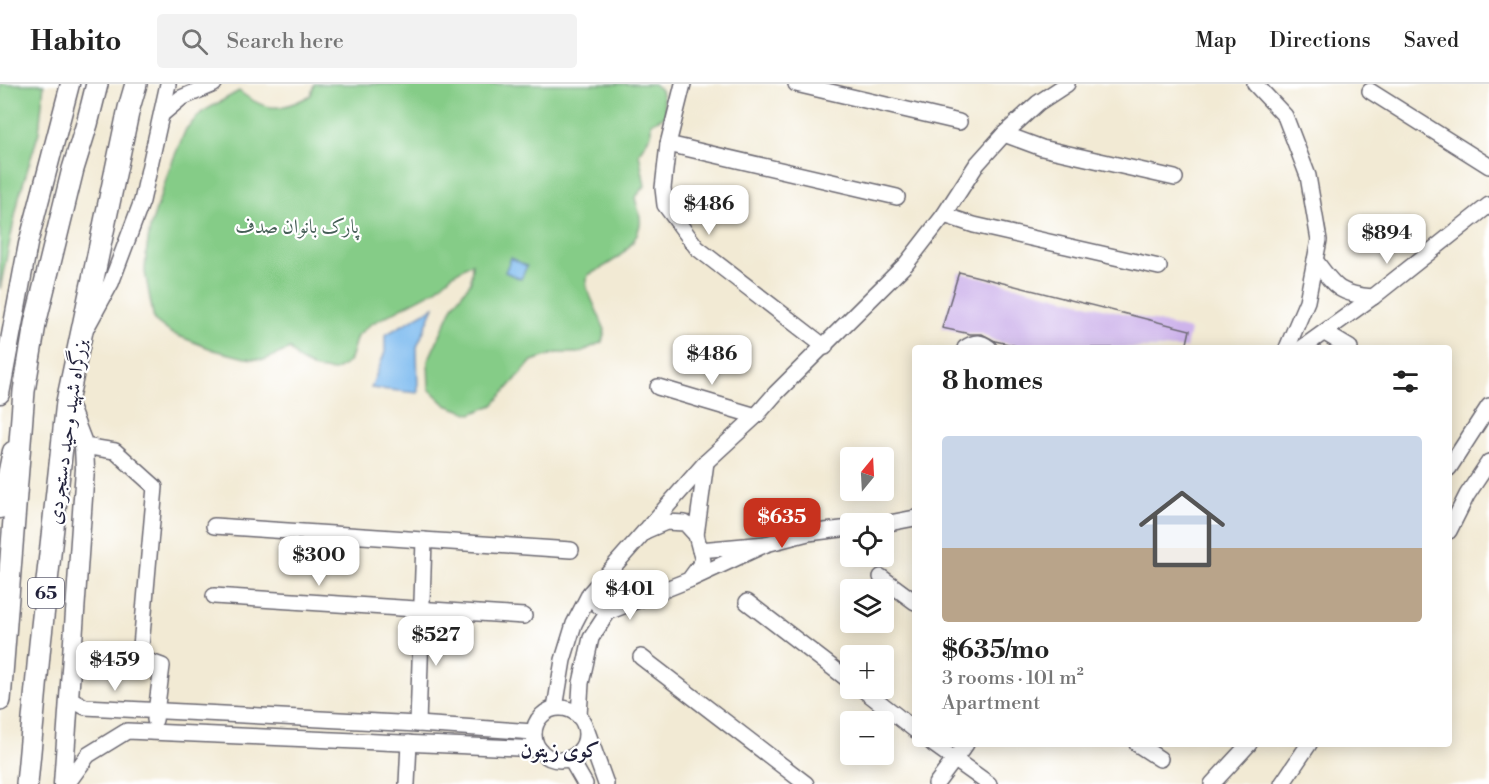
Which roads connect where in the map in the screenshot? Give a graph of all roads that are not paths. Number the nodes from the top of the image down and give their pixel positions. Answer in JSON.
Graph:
{"nodes":[{"id":1,"x":63,"y":84,"type":"edge"},
{"id":2,"x":70,"y":84,"type":"edge"},
{"id":3,"x":97,"y":84,"type":"edge"},
{"id":4,"x":136,"y":84,"type":"edge"},
{"id":5,"x":168,"y":84,"type":"edge"},
{"id":6,"x":214,"y":84,"type":"edge"},
{"id":7,"x":683,"y":84,"type":"edge"},
{"id":8,"x":796,"y":84,"type":"edge"},
{"id":9,"x":1067,"y":84,"type":"edge"},
{"id":10,"x":1255,"y":84,"type":"edge"},
{"id":11,"x":1370,"y":92,"type":"dead end"},
{"id":12,"x":162,"y":114,"type":"junction"},
{"id":13,"x":959,"y":122,"type":"dead end"},
{"id":14,"x":60,"y":126,"type":"junction"},
{"id":15,"x":1005,"y":134,"type":"junction"},
{"id":16,"x":668,"y":144,"type":"junction"},
{"id":17,"x":1489,"y":166,"type":"edge"},
{"id":18,"x":1174,"y":178,"type":"dead end"},
{"id":19,"x":897,"y":196,"type":"dead end"},
{"id":20,"x":1489,"y":205,"type":"edge"},
{"id":21,"x":944,"y":215,"type":"junction"},
{"id":22,"x":1315,"y":260,"type":"junction"},
{"id":23,"x":1159,"y":267,"type":"dead end"},
{"id":24,"x":1373,"y":297,"type":"junction"},
{"id":25,"x":1325,"y":333,"type":"junction"},
{"id":26,"x":81,"y":339,"type":"junction"},
{"id":27,"x":971,"y":345,"type":"edge"},
{"id":28,"x":986,"y":345,"type":"edge"},
{"id":29,"x":1288,"y":345,"type":"edge"},
{"id":30,"x":1307,"y":345,"type":"edge"},
{"id":31,"x":1345,"y":345,"type":"edge"},
{"id":32,"x":825,"y":347,"type":"junction"},
{"id":33,"x":658,"y":387,"type":"dead end"},
{"id":34,"x":24,"y":391,"type":"junction"},
{"id":35,"x":0,"y":392,"type":"edge"},
{"id":36,"x":68,"y":402,"type":"junction"},
{"id":37,"x":1489,"y":406,"type":"edge"},
{"id":38,"x":756,"y":416,"type":"junction"},
{"id":39,"x":84,"y":446,"type":"junction"},
{"id":40,"x":706,"y":462,"type":"junction"},
{"id":41,"x":1489,"y":462,"type":"edge"},
{"id":42,"x":1452,"y":463,"type":"edge"},
{"id":43,"x":0,"y":509,"type":"edge"},
{"id":44,"x":912,"y":519,"type":"edge"},
{"id":45,"x":894,"y":522,"type":"edge"},
{"id":46,"x":1452,"y":525,"type":"edge"},
{"id":47,"x":214,"y":526,"type":"dead end"},
{"id":48,"x":840,"y":529,"type":"edge"},
{"id":49,"x":645,"y":531,"type":"junction"},
{"id":50,"x":696,"y":535,"type":"junction"},
{"id":51,"x":424,"y":540,"type":"junction"},
{"id":52,"x":766,"y":544,"type":"junction"},
{"id":53,"x":571,"y":550,"type":"dead end"},
{"id":54,"x":700,"y":550,"type":"junction"},
{"id":55,"x":881,"y":577,"type":"dead end"},
{"id":56,"x":689,"y":580,"type":"junction"},
{"id":57,"x":590,"y":593,"type":"junction"},
{"id":58,"x":214,"y":596,"type":"dead end"},
{"id":59,"x":912,"y":600,"type":"edge"},
{"id":60,"x":747,"y":602,"type":"dead end"},
{"id":61,"x":421,"y":610,"type":"junction"},
{"id":62,"x":608,"y":612,"type":"junction"},
{"id":63,"x":524,"y":616,"type":"dead end"},
{"id":64,"x":641,"y":657,"type":"dead end"},
{"id":65,"x":840,"y":673,"type":"edge"},
{"id":66,"x":69,"y":698,"type":"junction"},
{"id":67,"x":875,"y":699,"type":"edge"},
{"id":68,"x":0,"y":700,"type":"edge"},
{"id":69,"x":555,"y":708,"type":"junction"},
{"id":70,"x":155,"y":709,"type":"junction"},
{"id":71,"x":579,"y":715,"type":"junction"},
{"id":72,"x":418,"y":724,"type":"junction"},
{"id":73,"x":912,"y":728,"type":"edge"},
{"id":74,"x":587,"y":731,"type":"junction"},
{"id":75,"x":155,"y":732,"type":"junction"},
{"id":76,"x":534,"y":732,"type":"junction"},
{"id":77,"x":408,"y":743,"type":"junction"},
{"id":78,"x":937,"y":747,"type":"edge"},
{"id":79,"x":964,"y":747,"type":"edge"},
{"id":80,"x":1142,"y":747,"type":"edge"},
{"id":81,"x":1246,"y":747,"type":"edge"},
{"id":82,"x":1307,"y":747,"type":"edge"},
{"id":83,"x":539,"y":749,"type":"junction"},
{"id":84,"x":570,"y":758,"type":"junction"},
{"id":85,"x":1160,"y":759,"type":"dead end"},
{"id":86,"x":954,"y":760,"type":"junction"},
{"id":87,"x":27,"y":784,"type":"edge"},
{"id":88,"x":65,"y":784,"type":"edge"},
{"id":89,"x":407,"y":784,"type":"edge"},
{"id":90,"x":585,"y":784,"type":"edge"},
{"id":91,"x":606,"y":784,"type":"edge"},
{"id":92,"x":806,"y":784,"type":"edge"},
{"id":93,"x":936,"y":784,"type":"edge"},
{"id":94,"x":989,"y":784,"type":"edge"},
{"id":95,"x":1212,"y":784,"type":"edge"},
{"id":96,"x":1282,"y":784,"type":"edge"}],
"edges":[{"from":1,"to":14,"type":"main road"},
{"from":2,"to":14,"type":"main road"},
{"from":3,"to":34,"type":"highway","name":"بزرگراه شهید وحید دستجردی","number":"65"},
{"from":4,"to":26,"type":"highway","name":"بزرگراه شهید وحید دستجردی","number":"65"},
{"from":5,"to":12,"type":"street"},
{"from":6,"to":12,"type":"street"},
{"from":7,"to":16,"type":"street"},
{"from":8,"to":13,"type":"street"},
{"from":9,"to":15,"type":"street"},
{"from":10,"to":22,"type":"street"},
{"from":11,"to":17,"type":"street"},
{"from":12,"to":26,"type":"street"},
{"from":14,"to":35,"type":"main road"},
{"from":15,"to":18,"type":"street"},
{"from":15,"to":21,"type":"street"},
{"from":16,"to":19,"type":"street"},
{"from":16,"to":32,"type":"street"},
{"from":20,"to":24,"type":"street"},
{"from":21,"to":23,"type":"street"},
{"from":21,"to":32,"type":"street"},
{"from":22,"to":24,"type":"street"},
{"from":22,"to":29,"type":"street"},
{"from":24,"to":25,"type":"street"},
{"from":25,"to":30,"type":"street"},
{"from":25,"to":31,"type":"street"},
{"from":26,"to":36,"type":"highway","name":"بزرگراه شهید وحید دستجردی","number":"65"},
{"from":27,"to":28,"type":"street"},
{"from":32,"to":38,"type":"street"},
{"from":33,"to":38,"type":"street"},
{"from":34,"to":43,"type":"main road"},
{"from":34,"to":68,"type":"highway","name":"بزرگراه شهید وحید دستجردی","number":"65"},
{"from":36,"to":39,"type":"main road"},
{"from":36,"to":87,"type":"highway","name":"بزرگراه شهید وحید دستجردی","number":"65"},
{"from":37,"to":42,"type":"street"},
{"from":38,"to":40,"type":"street"},
{"from":39,"to":66,"type":"main road"},
{"from":39,"to":70,"type":"street"},
{"from":40,"to":49,"type":"street"},
{"from":40,"to":50,"type":"street"},
{"from":41,"to":46,"type":"street"},
{"from":44,"to":45,"type":"street"},
{"from":47,"to":51,"type":"street"},
{"from":48,"to":52,"type":"street"},
{"from":49,"to":50,"type":"street"},
{"from":49,"to":57,"type":"street"},
{"from":50,"to":54,"type":"street"},
{"from":51,"to":53,"type":"street"},
{"from":51,"to":61,"type":"street"},
{"from":52,"to":54,"type":"street"},
{"from":52,"to":56,"type":"street"},
{"from":54,"to":56,"type":"street"},
{"from":55,"to":59,"type":"street"},
{"from":56,"to":62,"type":"street"},
{"from":57,"to":62,"type":"street"},
{"from":57,"to":69,"type":"street"},
{"from":58,"to":61,"type":"street"},
{"from":60,"to":65,"type":"street"},
{"from":61,"to":63,"type":"street"},
{"from":61,"to":72,"type":"street"},
{"from":62,"to":71,"type":"street"},
{"from":64,"to":92,"type":"street"},
{"from":66,"to":70,"type":"street"},
{"from":66,"to":88,"type":"main road"},
{"from":67,"to":73,"type":"street"},
{"from":69,"to":71,"type":"street"},
{"from":69,"to":76,"type":"street"},
{"from":70,"to":72,"type":"street"},
{"from":70,"to":75,"type":"street"},
{"from":71,"to":74,"type":"street"},
{"from":72,"to":76,"type":"street"},
{"from":74,"to":84,"type":"street"},
{"from":74,"to":91,"type":"street"},
{"from":75,"to":77,"type":"street"},
{"from":75,"to":88,"type":"street"},
{"from":76,"to":83,"type":"street"},
{"from":77,"to":83,"type":"street"},
{"from":77,"to":89,"type":"street"},
{"from":78,"to":86,"type":"street"},
{"from":79,"to":86,"type":"street"},
{"from":80,"to":85,"type":"street"},
{"from":81,"to":95,"type":"street"},
{"from":82,"to":96,"type":"street"},
{"from":83,"to":84,"type":"street"},
{"from":84,"to":90,"type":"street"},
{"from":86,"to":93,"type":"street"},
{"from":86,"to":94,"type":"street"}]}
